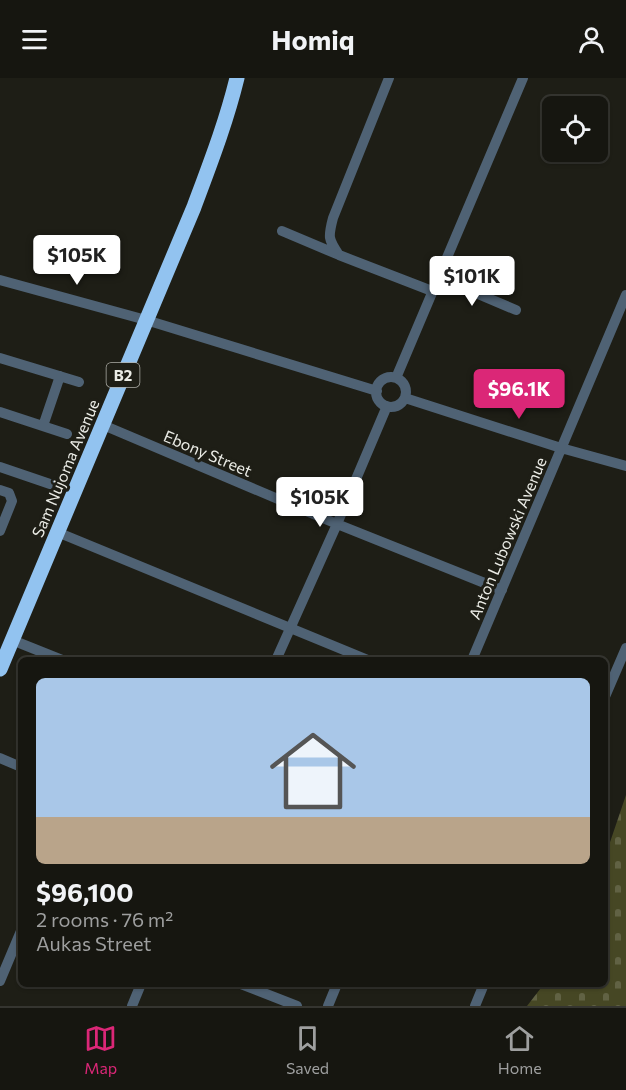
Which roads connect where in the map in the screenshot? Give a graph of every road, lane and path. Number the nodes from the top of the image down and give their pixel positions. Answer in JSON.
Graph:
{"nodes":[{"id":1,"x":237,"y":78,"type":"edge"},
{"id":2,"x":389,"y":78,"type":"edge"},
{"id":3,"x":523,"y":78,"type":"edge"},
{"id":4,"x":282,"y":231,"type":"dead end"},
{"id":5,"x":339,"y":255,"type":"junction"},
{"id":6,"x":438,"y":277,"type":"junction"},
{"id":7,"x":0,"y":280,"type":"edge"},
{"id":8,"x":432,"y":291,"type":"junction"},
{"id":9,"x":626,"y":295,"type":"edge"},
{"id":10,"x":516,"y":310,"type":"dead end"},
{"id":11,"x":146,"y":320,"type":"junction"},
{"id":12,"x":0,"y":358,"type":"edge"},
{"id":13,"x":60,"y":376,"type":"junction"},
{"id":14,"x":396,"y":378,"type":"junction"},
{"id":15,"x":79,"y":382,"type":"dead end"},
{"id":16,"x":377,"y":391,"type":"junction"},
{"id":17,"x":405,"y":398,"type":"junction"},
{"id":18,"x":387,"y":406,"type":"junction"},
{"id":19,"x":0,"y":412,"type":"edge"},
{"id":20,"x":103,"y":425,"type":"junction"},
{"id":21,"x":43,"y":426,"type":"junction"},
{"id":22,"x":67,"y":434,"type":"dead end"},
{"id":23,"x":561,"y":448,"type":"junction"},
{"id":24,"x":626,"y":466,"type":"edge"},
{"id":25,"x":0,"y":467,"type":"edge"},
{"id":26,"x":50,"y":484,"type":"dead end"},
{"id":27,"x":0,"y":490,"type":"edge"},
{"id":28,"x":337,"y":524,"type":"junction"},
{"id":29,"x":0,"y":531,"type":"edge"},
{"id":30,"x":57,"y":532,"type":"junction"},
{"id":31,"x":502,"y":590,"type":"junction"},
{"id":32,"x":289,"y":628,"type":"junction"},
{"id":33,"x":12,"y":640,"type":"junction"},
{"id":34,"x":626,"y":648,"type":"edge"},
{"id":35,"x":54,"y":657,"type":"edge"},
{"id":36,"x":277,"y":657,"type":"edge"},
{"id":37,"x":361,"y":657,"type":"edge"},
{"id":38,"x":473,"y":657,"type":"edge"},
{"id":39,"x":0,"y":669,"type":"edge"},
{"id":40,"x":608,"y":690,"type":"edge"},
{"id":41,"x":0,"y":758,"type":"edge"},
{"id":42,"x":18,"y":766,"type":"edge"},
{"id":43,"x":18,"y":938,"type":"edge"},
{"id":44,"x":0,"y":981,"type":"edge"},
{"id":45,"x":140,"y":987,"type":"edge"},
{"id":46,"x":249,"y":987,"type":"edge"},
{"id":47,"x":336,"y":987,"type":"edge"},
{"id":48,"x":483,"y":987,"type":"edge"},
{"id":49,"x":132,"y":1006,"type":"edge"},
{"id":50,"x":297,"y":1006,"type":"edge"},
{"id":51,"x":328,"y":1006,"type":"edge"},
{"id":52,"x":475,"y":1006,"type":"edge"}],
"edges":[{"from":1,"to":11,"type":"highway","name":"Sam Nujoma Avenue","number":"B2"},
{"from":2,"to":5,"type":"street"},
{"from":3,"to":6,"type":"street"},
{"from":4,"to":5,"type":"street"},
{"from":5,"to":8,"type":"street"},
{"from":6,"to":8,"type":"street"},
{"from":6,"to":10,"type":"street"},
{"from":7,"to":11,"type":"street"},
{"from":8,"to":14,"type":"street"},
{"from":9,"to":23,"type":"street","name":"Anton Lubowski Avenue"},
{"from":11,"to":16,"type":"street"},
{"from":11,"to":20,"type":"highway","name":"Sam Nujoma Avenue","number":"B2"},
{"from":12,"to":13,"type":"street"},
{"from":13,"to":15,"type":"street"},
{"from":13,"to":21,"type":"street"},
{"from":14,"to":16,"type":"street"},
{"from":14,"to":17,"type":"street"},
{"from":16,"to":18,"type":"street"},
{"from":17,"to":18,"type":"street"},
{"from":17,"to":23,"type":"street"},
{"from":18,"to":28,"type":"street"},
{"from":19,"to":21,"type":"street"},
{"from":20,"to":28,"type":"street","name":"Ebony Street"},
{"from":20,"to":30,"type":"highway","name":"Sam Nujoma Avenue","number":"B2"},
{"from":21,"to":22,"type":"street"},
{"from":23,"to":24,"type":"street"},
{"from":23,"to":31,"type":"street","name":"Anton Lubowski Avenue"},
{"from":25,"to":26,"type":"street"},
{"from":27,"to":29,"type":"street"},
{"from":28,"to":31,"type":"street","name":"Ebony Street"},
{"from":28,"to":32,"type":"street"},
{"from":30,"to":32,"type":"street"},
{"from":30,"to":33,"type":"highway","name":"Sam Nujoma Avenue","number":"B2"},
{"from":31,"to":38,"type":"street","name":"Anton Lubowski Avenue"},
{"from":32,"to":36,"type":"street"},
{"from":32,"to":37,"type":"street"},
{"from":33,"to":35,"type":"street"},
{"from":33,"to":39,"type":"highway","name":"Sam Nujoma Avenue","number":"B2"},
{"from":34,"to":40,"type":"street"},
{"from":41,"to":42,"type":"street"},
{"from":43,"to":44,"type":"street"},
{"from":45,"to":49,"type":"street"},
{"from":46,"to":50,"type":"street"},
{"from":47,"to":51,"type":"street"},
{"from":48,"to":52,"type":"street"}]}
